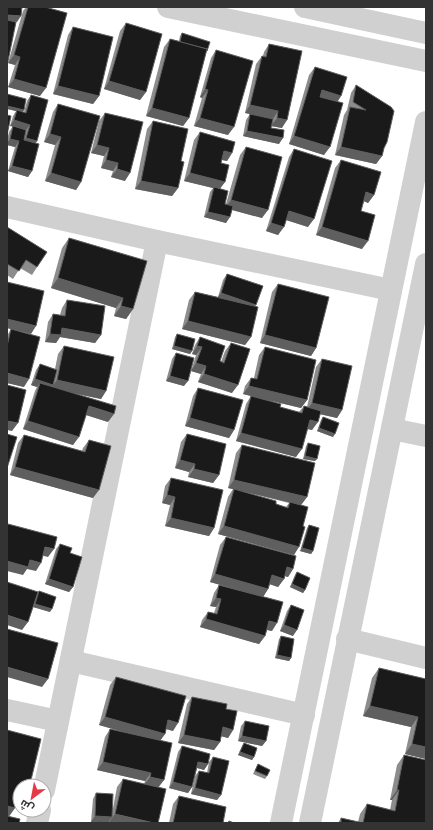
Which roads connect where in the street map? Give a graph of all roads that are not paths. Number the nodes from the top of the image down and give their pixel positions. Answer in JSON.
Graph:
{"nodes":[{"id":1,"x":168,"y":7,"type":"edge"},
{"id":2,"x":305,"y":7,"type":"edge"},
{"id":3,"x":426,"y":33,"type":"edge"},
{"id":4,"x":426,"y":61,"type":"edge"},
{"id":5,"x":426,"y":122,"type":"edge"},
{"id":6,"x":7,"y":207,"type":"edge"},
{"id":7,"x":157,"y":241,"type":"junction"},
{"id":8,"x":426,"y":264,"type":"edge"},
{"id":9,"x":391,"y":290,"type":"junction"},
{"id":10,"x":392,"y":429,"type":"junction"},
{"id":11,"x":426,"y":436,"type":"edge"},
{"id":12,"x":347,"y":639,"type":"junction"},
{"id":13,"x":426,"y":658,"type":"edge"},
{"id":14,"x":71,"y":661,"type":"junction"},
{"id":15,"x":7,"y":710,"type":"edge"},
{"id":16,"x":304,"y":715,"type":"junction"},
{"id":17,"x":58,"y":721,"type":"junction"},
{"id":18,"x":295,"y":758,"type":"junction"},
{"id":19,"x":46,"y":778,"type":"edge"},
{"id":20,"x":281,"y":823,"type":"edge"},
{"id":21,"x":294,"y":823,"type":"edge"},
{"id":22,"x":310,"y":823,"type":"edge"}],
"edges":[{"from":1,"to":4,"type":"street"},
{"from":2,"to":3,"type":"street"},
{"from":5,"to":9,"type":"street"},
{"from":6,"to":7,"type":"street"},
{"from":7,"to":9,"type":"street"},
{"from":7,"to":14,"type":"street"},
{"from":8,"to":10,"type":"street"},
{"from":9,"to":16,"type":"street"},
{"from":10,"to":11,"type":"street"},
{"from":10,"to":12,"type":"street"},
{"from":12,"to":13,"type":"street"},
{"from":12,"to":22,"type":"street"},
{"from":14,"to":16,"type":"street"},
{"from":14,"to":17,"type":"street"},
{"from":15,"to":17,"type":"street"},
{"from":16,"to":18,"type":"street"},
{"from":17,"to":19,"type":"street"},
{"from":18,"to":20,"type":"street"},
{"from":18,"to":21,"type":"street"}]}
